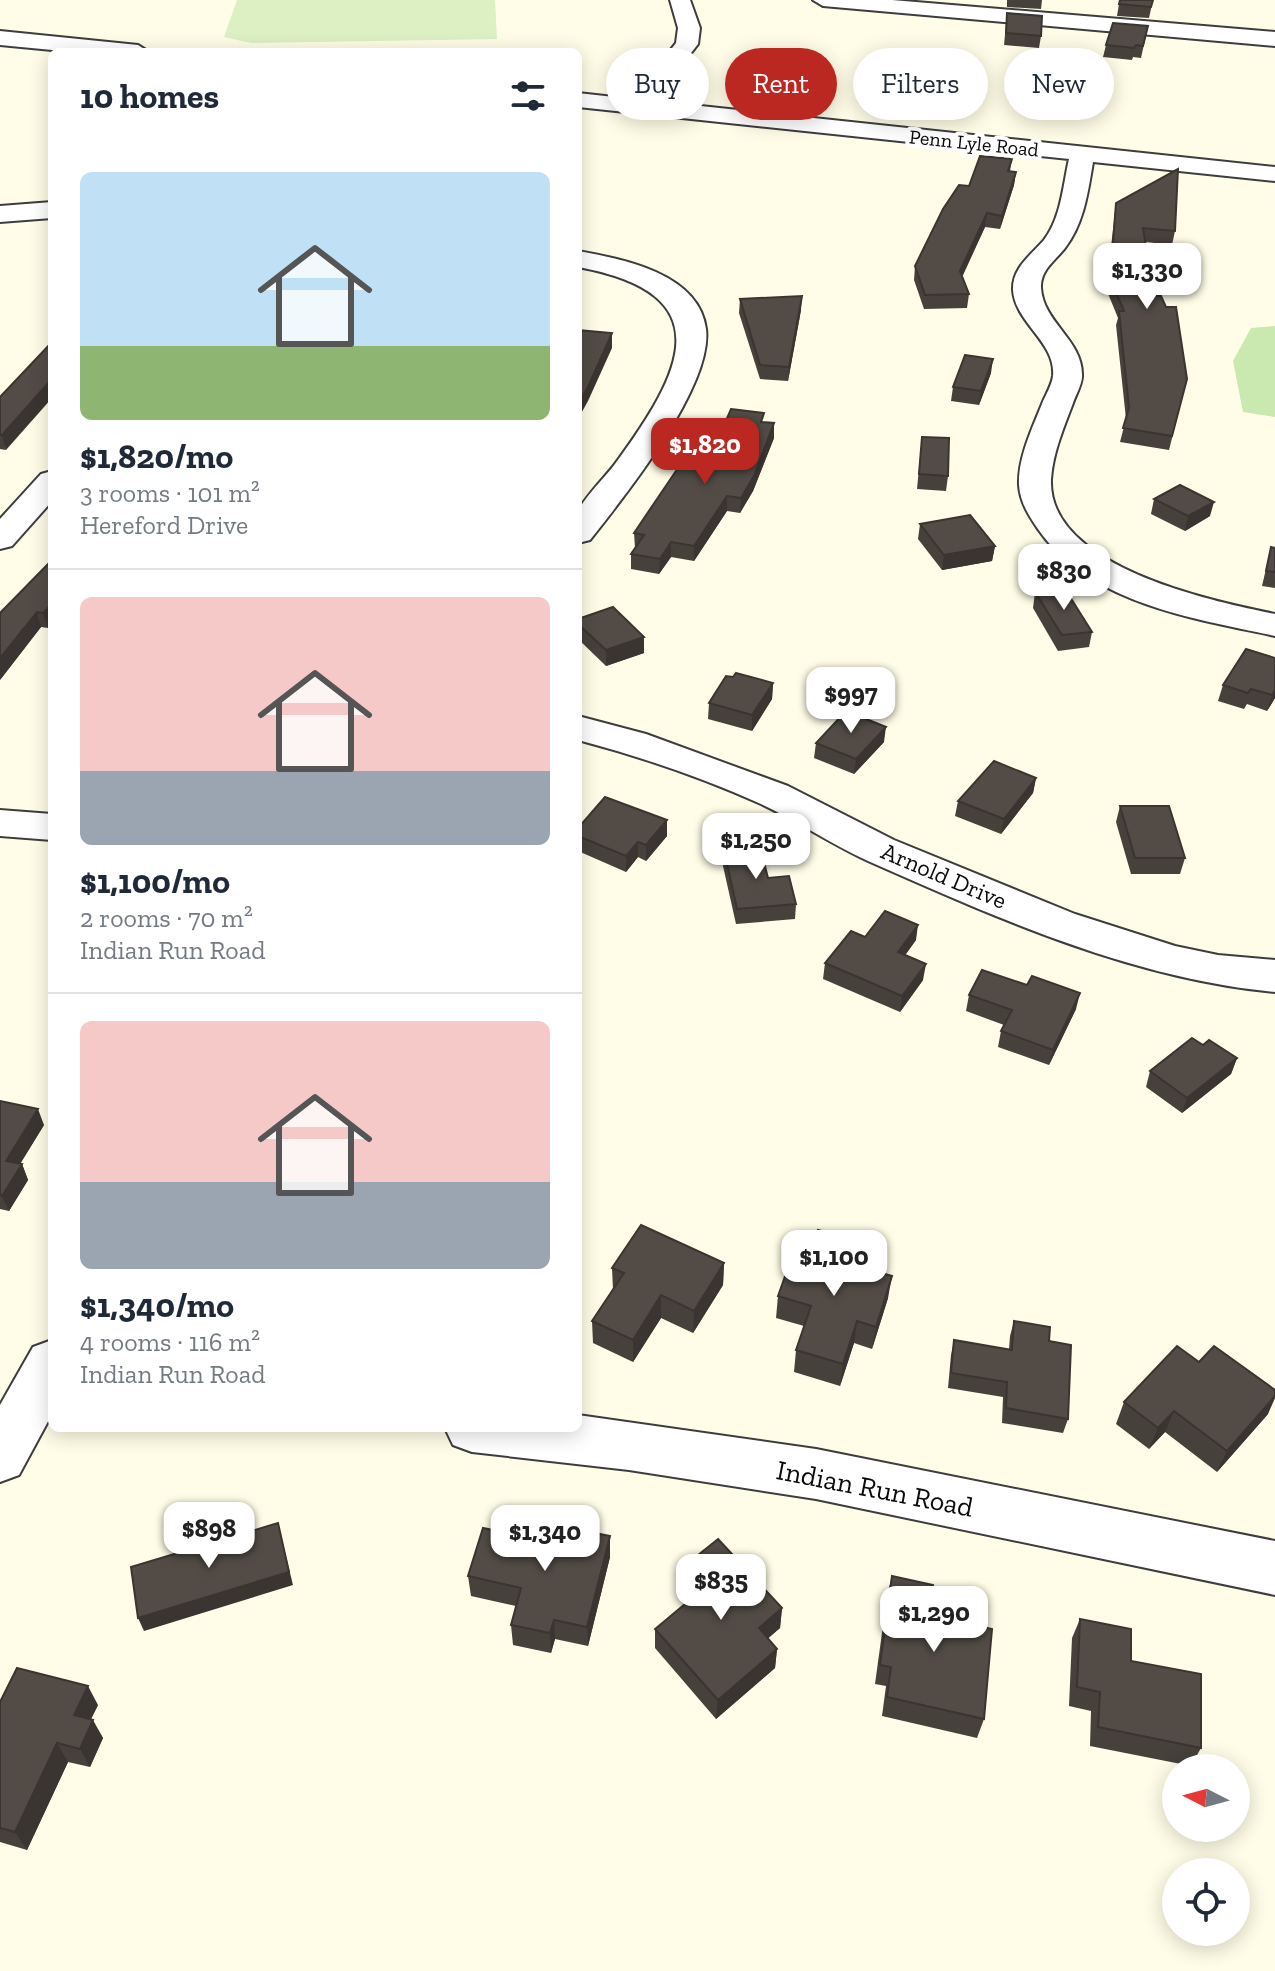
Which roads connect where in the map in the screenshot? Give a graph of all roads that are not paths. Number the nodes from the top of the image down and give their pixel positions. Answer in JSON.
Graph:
{"nodes":[{"id":1,"x":680,"y":0,"type":"edge"},
{"id":2,"x":695,"y":0,"type":"edge"},
{"id":3,"x":823,"y":0,"type":"edge"},
{"id":4,"x":946,"y":6,"type":"edge"},
{"id":5,"x":0,"y":38,"type":"edge"},
{"id":6,"x":1275,"y":39,"type":"edge"},
{"id":7,"x":99,"y":48,"type":"edge"},
{"id":8,"x":684,"y":48,"type":"edge"},
{"id":9,"x":582,"y":100,"type":"edge"},
{"id":10,"x":606,"y":103,"type":"edge"},
{"id":11,"x":709,"y":114,"type":"edge"},
{"id":12,"x":1082,"y":154,"type":"junction"},
{"id":13,"x":1275,"y":174,"type":"edge"},
{"id":14,"x":48,"y":210,"type":"edge"},
{"id":15,"x":0,"y":214,"type":"edge"},
{"id":16,"x":582,"y":260,"type":"edge"},
{"id":17,"x":48,"y":485,"type":"edge"},
{"id":18,"x":582,"y":528,"type":"edge"},
{"id":19,"x":0,"y":539,"type":"edge"},
{"id":20,"x":1275,"y":625,"type":"edge"},
{"id":21,"x":582,"y":729,"type":"edge"},
{"id":22,"x":0,"y":823,"type":"edge"},
{"id":23,"x":48,"y":827,"type":"edge"},
{"id":24,"x":1275,"y":976,"type":"edge"},
{"id":25,"x":48,"y":1370,"type":"edge"},
{"id":26,"x":509,"y":1432,"type":"edge"},
{"id":27,"x":0,"y":1457,"type":"edge"},
{"id":28,"x":1275,"y":1568,"type":"edge"}],
"edges":[{"from":1,"to":2,"type":"street"},
{"from":1,"to":8,"type":"street"},
{"from":3,"to":4,"type":"street"},
{"from":4,"to":6,"type":"street"},
{"from":5,"to":7,"type":"street"},
{"from":9,"to":10,"type":"street","name":"Penn Lyle Road"},
{"from":11,"to":12,"type":"street","name":"Penn Lyle Road"},
{"from":12,"to":13,"type":"street","name":"Penn Lyle Road"},
{"from":12,"to":20,"type":"street"},
{"from":14,"to":15,"type":"street"},
{"from":16,"to":18,"type":"street"},
{"from":17,"to":19,"type":"street"},
{"from":21,"to":24,"type":"street","name":"Arnold Drive"},
{"from":22,"to":23,"type":"street"},
{"from":25,"to":27,"type":"street"},
{"from":26,"to":28,"type":"street","name":"Indian Run Road"}]}
